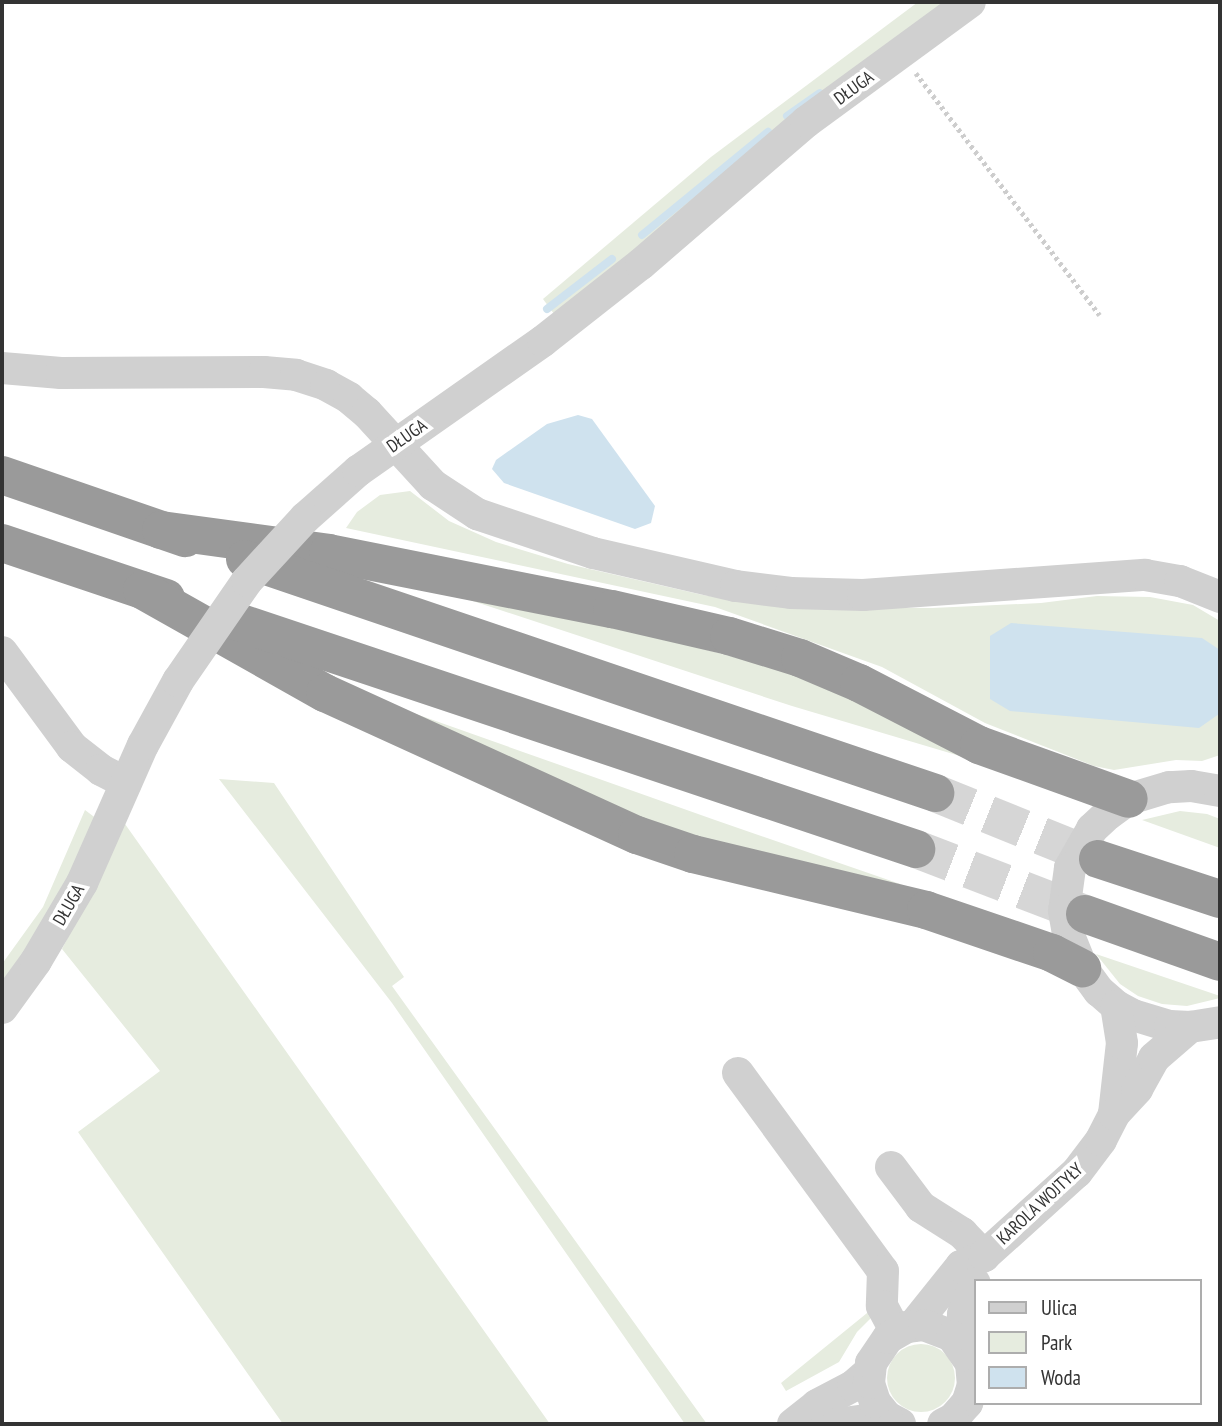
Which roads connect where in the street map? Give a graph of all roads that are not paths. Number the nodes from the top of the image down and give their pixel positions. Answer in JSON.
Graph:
{"nodes":[{"id":1,"x":970,"y":2,"type":"edge"},
{"id":2,"x":2,"y":368,"type":"edge"},
{"id":3,"x":394,"y":445,"type":"junction"},
{"id":4,"x":2,"y":475,"type":"edge"},
{"id":5,"x":161,"y":530,"type":"junction"},
{"id":6,"x":2,"y":543,"type":"edge"},
{"id":7,"x":142,"y":590,"type":"junction"},
{"id":8,"x":1220,"y":597,"type":"edge"},
{"id":9,"x":2,"y":652,"type":"edge"},
{"id":10,"x":126,"y":783,"type":"junction"},
{"id":11,"x":1218,"y":788,"type":"edge"},
{"id":12,"x":935,"y":793,"type":"tunnel mouth"},
{"id":13,"x":1129,"y":799,"type":"junction"},
{"id":14,"x":916,"y":849,"type":"tunnel mouth"},
{"id":15,"x":1098,"y":859,"type":"tunnel mouth"},
{"id":16,"x":1220,"y":899,"type":"edge"},
{"id":17,"x":1084,"y":914,"type":"tunnel mouth"},
{"id":18,"x":1220,"y":962,"type":"edge"},
{"id":19,"x":1082,"y":968,"type":"junction"},
{"id":20,"x":1116,"y":1006,"type":"junction"},
{"id":21,"x":2,"y":1008,"type":"edge"},
{"id":22,"x":1220,"y":1021,"type":"edge"},
{"id":23,"x":1190,"y":1027,"type":"junction"},
{"id":24,"x":738,"y":1073,"type":"dead end"},
{"id":25,"x":1114,"y":1114,"type":"junction"},
{"id":26,"x":891,"y":1167,"type":"dead end"},
{"id":27,"x":978,"y":1273,"type":"edge"},
{"id":28,"x":974,"y":1284,"type":"edge"},
{"id":29,"x":905,"y":1329,"type":"junction"},
{"id":30,"x":960,"y":1344,"type":"junction"},
{"id":31,"x":869,"y":1372,"type":"junction"},
{"id":32,"x":969,"y":1414,"type":"edge"},
{"id":33,"x":894,"y":1421,"type":"edge"},
{"id":34,"x":793,"y":1424,"type":"edge"},
{"id":35,"x":837,"y":1424,"type":"edge"},
{"id":36,"x":943,"y":1424,"type":"edge"}],
"edges":[{"from":1,"to":3,"type":"street","name":"DŁUGA"},
{"from":2,"to":3,"type":"street"},
{"from":3,"to":8,"type":"street"},
{"from":3,"to":10,"type":"street","name":"DŁUGA","bridge":true},
{"from":4,"to":5,"type":"highway"},
{"from":5,"to":12,"type":"highway"},
{"from":5,"to":13,"type":"highway"},
{"from":6,"to":7,"type":"highway"},
{"from":7,"to":14,"type":"highway"},
{"from":7,"to":19,"type":"highway"},
{"from":9,"to":10,"type":"street"},
{"from":10,"to":21,"type":"street","name":"DŁUGA"},
{"from":11,"to":13,"type":"street","name":"KAROLA WOJTYŁY"},
{"from":13,"to":19,"type":"street","name":"KAROLA WOJTYŁY"},
{"from":15,"to":16,"type":"highway"},
{"from":17,"to":18,"type":"highway"},
{"from":19,"to":20,"type":"street","name":"KAROLA WOJTYŁY"},
{"from":20,"to":23,"type":"street","name":"KAROLA WOJTYŁY"},
{"from":20,"to":25,"type":"street","name":"KAROLA WOJTYŁY"},
{"from":22,"to":23,"type":"street","name":"KAROLA WOJTYŁY"},
{"from":23,"to":25,"type":"street","name":"KAROLA WOJTYŁY"},
{"from":24,"to":29,"type":"street"},
{"from":25,"to":27,"type":"street","name":"KAROLA WOJTYŁY"},
{"from":26,"to":27,"type":"street"},
{"from":27,"to":29,"type":"street","name":"KAROLA WOJTYŁY"},
{"from":28,"to":30,"type":"street","name":"KAROLA WOJTYŁY"},
{"from":29,"to":30,"type":"street"},
{"from":29,"to":31,"type":"street","name":"KAROLA WOJTYŁY"},
{"from":30,"to":32,"type":"street"},
{"from":31,"to":33,"type":"street"},
{"from":31,"to":34,"type":"street"},
{"from":32,"to":36,"type":"street"},
{"from":33,"to":35,"type":"street"}]}
